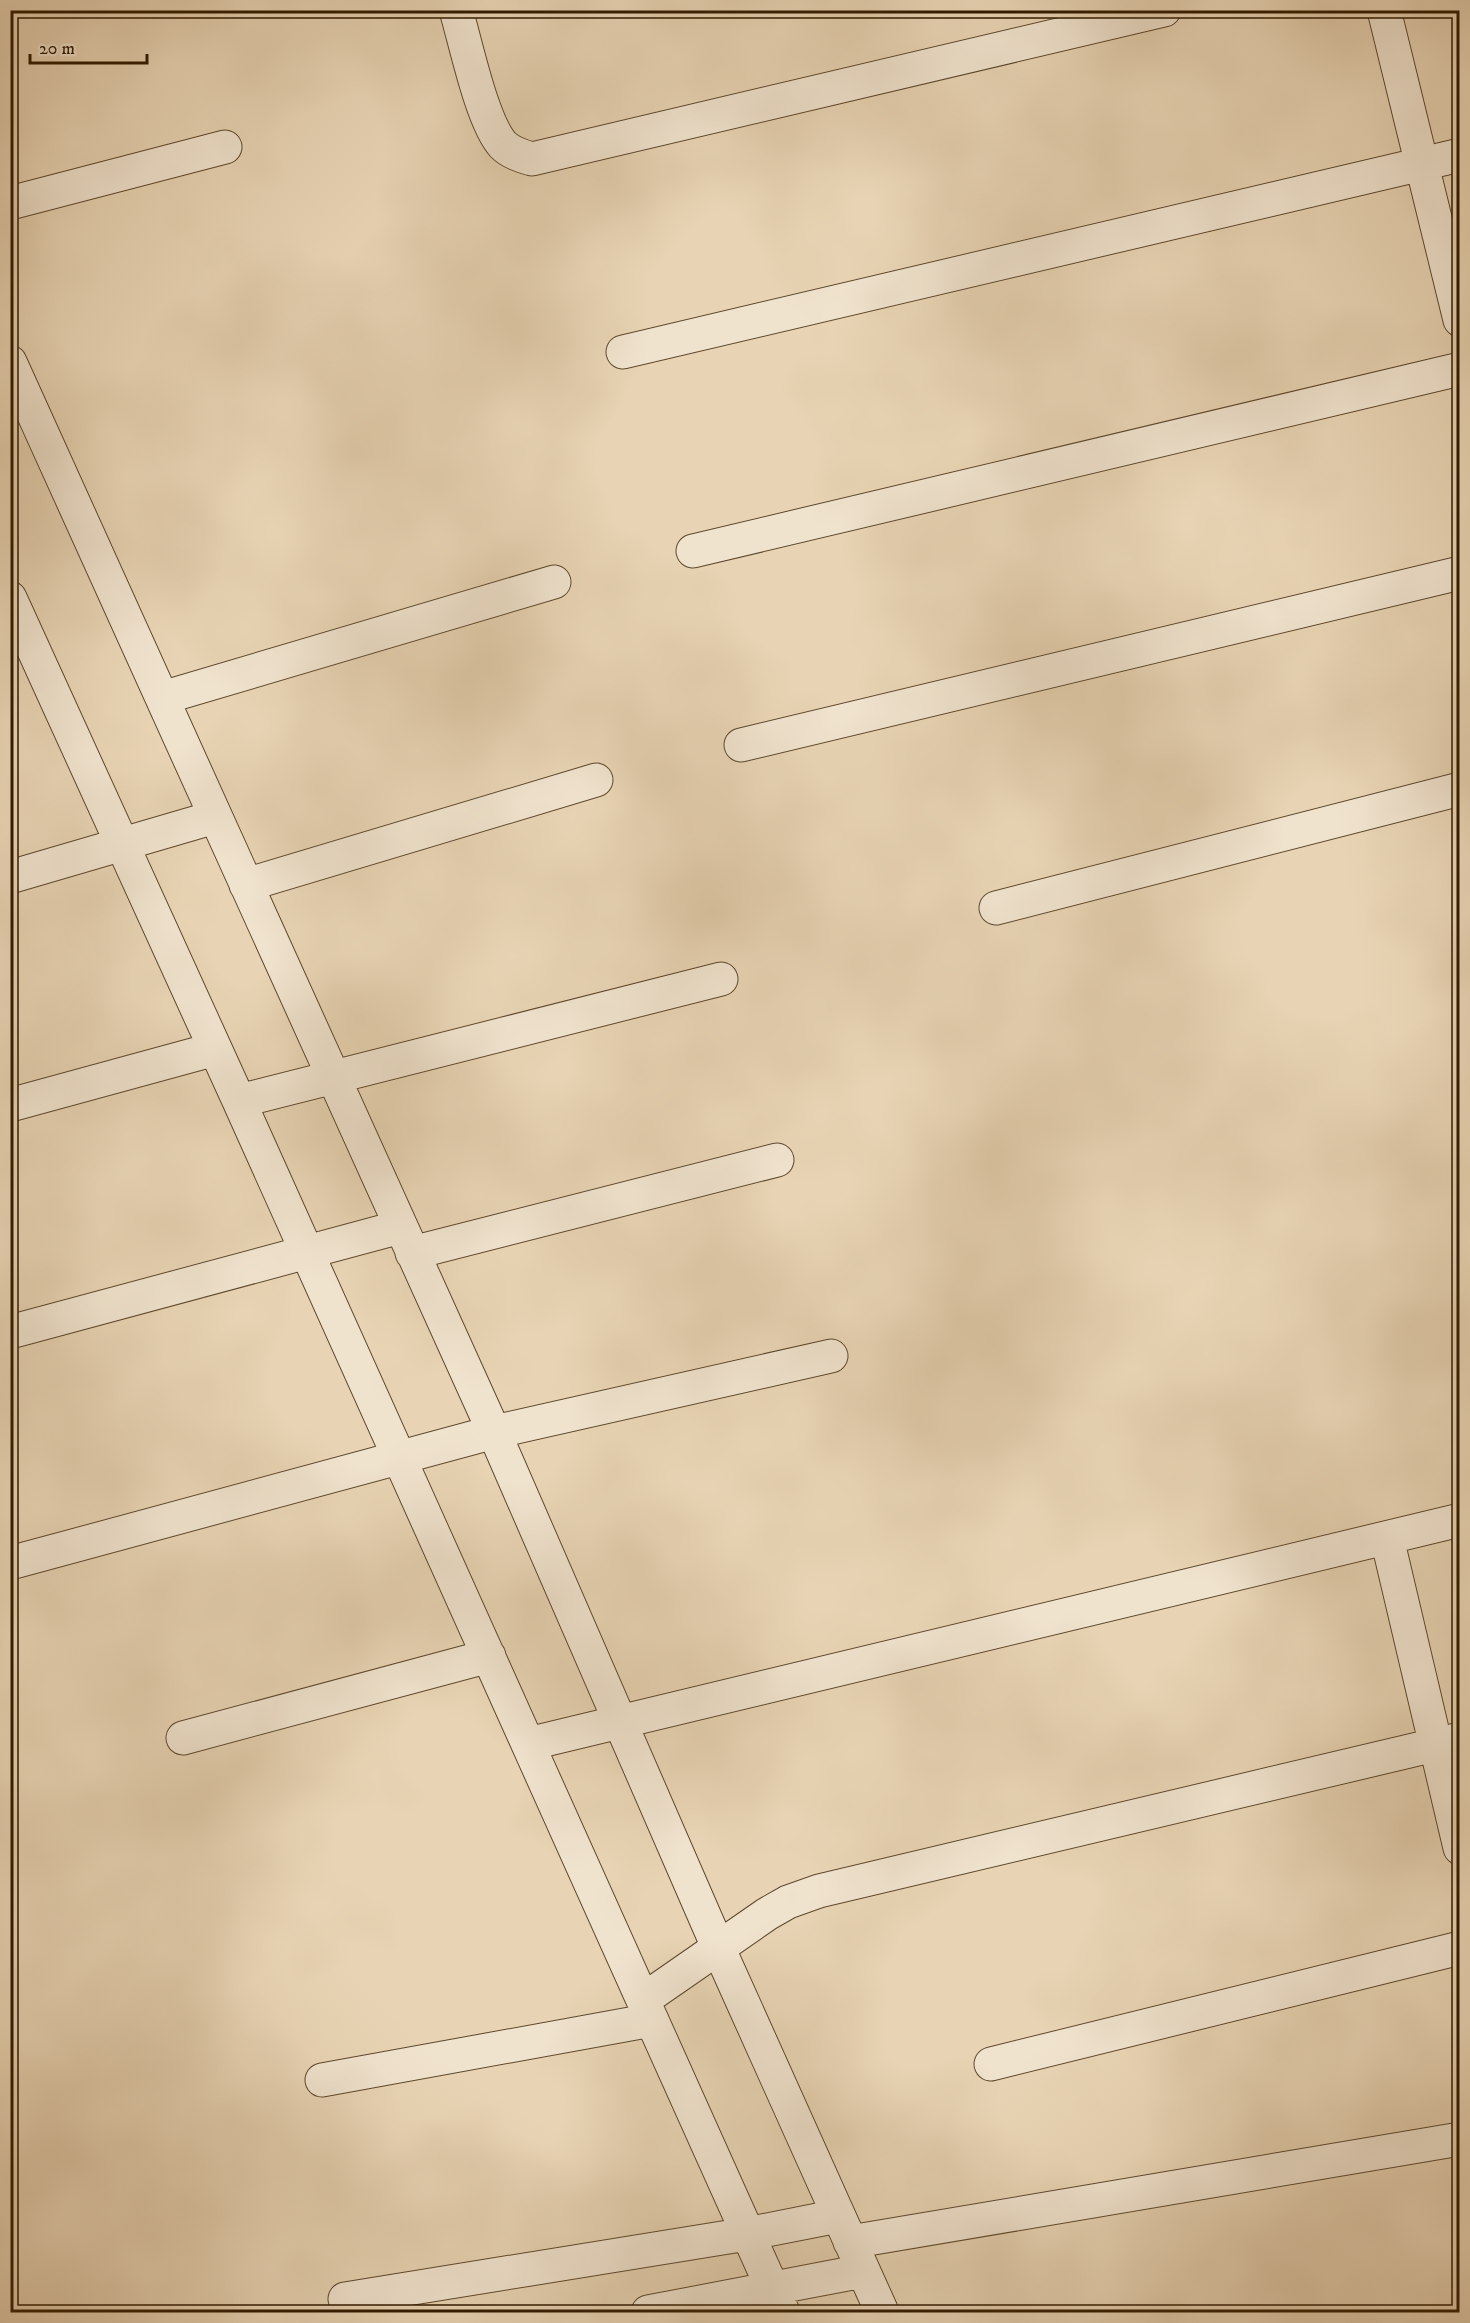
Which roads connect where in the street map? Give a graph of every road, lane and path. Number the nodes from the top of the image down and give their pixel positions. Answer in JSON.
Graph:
{"nodes":[{"id":1,"x":456,"y":10,"type":"edge"},
{"id":2,"x":1164,"y":10,"type":"edge"},
{"id":3,"x":1384,"y":10,"type":"edge"},
{"id":4,"x":225,"y":147,"type":"dead end"},
{"id":5,"x":1460,"y":155,"type":"edge"},
{"id":6,"x":1421,"y":164,"type":"junction"},
{"id":7,"x":10,"y":203,"type":"edge"},
{"id":8,"x":1460,"y":320,"type":"edge"},
{"id":9,"x":623,"y":352,"type":"dead end"},
{"id":10,"x":10,"y":362,"type":"edge"},
{"id":11,"x":1460,"y":369,"type":"edge"},
{"id":12,"x":693,"y":551,"type":"dead end"},
{"id":13,"x":1460,"y":573,"type":"edge"},
{"id":14,"x":554,"y":582,"type":"dead end"},
{"id":15,"x":10,"y":598,"type":"edge"},
{"id":16,"x":23,"y":653,"type":"edge"},
{"id":17,"x":162,"y":698,"type":"junction"},
{"id":18,"x":741,"y":745,"type":"dead end"},
{"id":19,"x":596,"y":780,"type":"dead end"},
{"id":20,"x":1460,"y":789,"type":"edge"},
{"id":21,"x":215,"y":817,"type":"junction"},
{"id":22,"x":123,"y":846,"type":"junction"},
{"id":23,"x":10,"y":877,"type":"edge"},
{"id":24,"x":246,"y":885,"type":"junction"},
{"id":25,"x":996,"y":908,"type":"dead end"},
{"id":26,"x":721,"y":980,"type":"dead end"},
{"id":27,"x":215,"y":1049,"type":"junction"},
{"id":28,"x":333,"y":1077,"type":"junction"},
{"id":29,"x":239,"y":1101,"type":"junction"},
{"id":30,"x":10,"y":1105,"type":"edge"},
{"id":31,"x":777,"y":1160,"type":"dead end"},
{"id":32,"x":406,"y":1240,"type":"junction"},
{"id":33,"x":306,"y":1251,"type":"junction"},
{"id":34,"x":10,"y":1332,"type":"edge"},
{"id":35,"x":831,"y":1356,"type":"dead end"},
{"id":36,"x":494,"y":1432,"type":"junction"},
{"id":37,"x":398,"y":1458,"type":"junction"},
{"id":38,"x":1460,"y":1520,"type":"edge"},
{"id":39,"x":1387,"y":1538,"type":"junction"},
{"id":40,"x":10,"y":1563,"type":"edge"},
{"id":41,"x":489,"y":1656,"type":"junction"},
{"id":42,"x":620,"y":1722,"type":"junction"},
{"id":43,"x":183,"y":1738,"type":"dead end"},
{"id":44,"x":1448,"y":1742,"type":"edge"},
{"id":45,"x":528,"y":1744,"type":"junction"},
{"id":46,"x":1460,"y":1848,"type":"edge"},
{"id":47,"x":718,"y":1947,"type":"junction"},
{"id":48,"x":1460,"y":1948,"type":"edge"},
{"id":49,"x":647,"y":2010,"type":"junction"},
{"id":50,"x":991,"y":2064,"type":"dead end"},
{"id":51,"x":322,"y":2080,"type":"dead end"},
{"id":52,"x":1460,"y":2139,"type":"edge"},
{"id":53,"x":747,"y":2234,"type":"junction"},
{"id":54,"x":851,"y":2243,"type":"junction"},
{"id":55,"x":345,"y":2299,"type":"dead end"},
{"id":56,"x":777,"y":2301,"type":"edge"},
{"id":57,"x":648,"y":2313,"type":"edge"},
{"id":58,"x":882,"y":2313,"type":"edge"}],
"edges":[{"from":1,"to":2,"type":"street"},
{"from":3,"to":6,"type":"street"},
{"from":4,"to":7,"type":"street"},
{"from":5,"to":6,"type":"street"},
{"from":6,"to":8,"type":"street"},
{"from":6,"to":9,"type":"street"},
{"from":10,"to":17,"type":"street"},
{"from":11,"to":12,"type":"street"},
{"from":13,"to":18,"type":"street"},
{"from":14,"to":17,"type":"street"},
{"from":15,"to":16,"type":"street"},
{"from":16,"to":22,"type":"street"},
{"from":17,"to":21,"type":"street"},
{"from":19,"to":24,"type":"street"},
{"from":20,"to":25,"type":"street"},
{"from":21,"to":22,"type":"street"},
{"from":21,"to":24,"type":"street"},
{"from":22,"to":23,"type":"street"},
{"from":22,"to":27,"type":"street"},
{"from":24,"to":28,"type":"street"},
{"from":26,"to":28,"type":"street"},
{"from":27,"to":29,"type":"street"},
{"from":27,"to":30,"type":"street"},
{"from":28,"to":29,"type":"street"},
{"from":28,"to":32,"type":"street"},
{"from":29,"to":33,"type":"street"},
{"from":31,"to":32,"type":"street"},
{"from":32,"to":33,"type":"street"},
{"from":32,"to":36,"type":"street"},
{"from":33,"to":34,"type":"street"},
{"from":33,"to":37,"type":"street"},
{"from":35,"to":36,"type":"street"},
{"from":36,"to":37,"type":"street"},
{"from":36,"to":42,"type":"street"},
{"from":37,"to":40,"type":"street"},
{"from":37,"to":41,"type":"street"},
{"from":38,"to":39,"type":"street"},
{"from":39,"to":42,"type":"street"},
{"from":39,"to":44,"type":"street"},
{"from":41,"to":43,"type":"street"},
{"from":41,"to":45,"type":"street"},
{"from":42,"to":45,"type":"street"},
{"from":42,"to":47,"type":"street"},
{"from":44,"to":46,"type":"street"},
{"from":44,"to":47,"type":"street"},
{"from":45,"to":49,"type":"street"},
{"from":47,"to":49,"type":"street"},
{"from":47,"to":54,"type":"street"},
{"from":48,"to":50,"type":"street"},
{"from":49,"to":51,"type":"street"},
{"from":49,"to":53,"type":"street"},
{"from":52,"to":54,"type":"street"},
{"from":53,"to":54,"type":"street"},
{"from":53,"to":55,"type":"street"},
{"from":53,"to":56,"type":"street"},
{"from":54,"to":56,"type":"street"},
{"from":54,"to":58,"type":"street"},
{"from":56,"to":57,"type":"street"}]}
